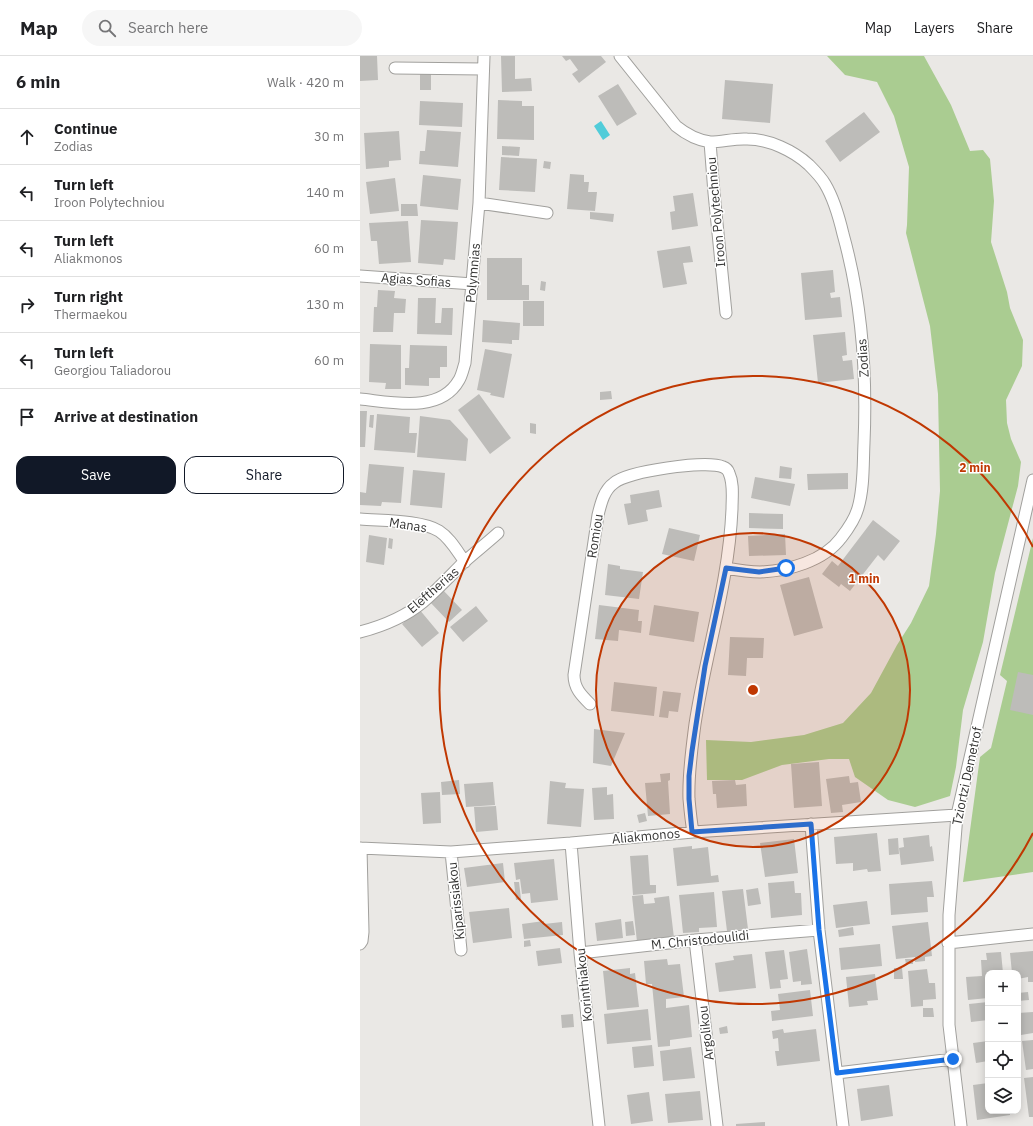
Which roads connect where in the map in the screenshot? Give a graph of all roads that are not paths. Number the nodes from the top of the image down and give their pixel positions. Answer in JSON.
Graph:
{"nodes":[{"id":1,"x":484,"y":56,"type":"edge"},
{"id":2,"x":620,"y":56,"type":"edge"},
{"id":3,"x":395,"y":68,"type":"dead end"},
{"id":4,"x":483,"y":69,"type":"junction"},
{"id":5,"x":710,"y":142,"type":"junction"},
{"id":6,"x":479,"y":203,"type":"junction"},
{"id":7,"x":547,"y":213,"type":"dead end"},
{"id":8,"x":360,"y":276,"type":"edge"},
{"id":9,"x":473,"y":284,"type":"junction"},
{"id":10,"x":726,"y":314,"type":"dead end"},
{"id":11,"x":360,"y":398,"type":"edge"},
{"id":12,"x":1033,"y":480,"type":"edge"},
{"id":13,"x":360,"y":518,"type":"edge"},
{"id":14,"x":498,"y":533,"type":"dead end"},
{"id":15,"x":465,"y":562,"type":"junction"},
{"id":16,"x":726,"y":568,"type":"junction"},
{"id":17,"x":360,"y":632,"type":"edge"},
{"id":18,"x":590,"y":704,"type":"dead end"},
{"id":19,"x":957,"y":815,"type":"junction"},
{"id":20,"x":811,"y":824,"type":"junction"},
{"id":21,"x":692,"y":832,"type":"junction"},
{"id":22,"x":570,"y":843,"type":"junction"},
{"id":23,"x":360,"y":848,"type":"edge"},
{"id":24,"x":451,"y":852,"type":"junction"},
{"id":25,"x":819,"y":930,"type":"junction"},
{"id":26,"x":1033,"y":934,"type":"edge"},
{"id":27,"x":695,"y":940,"type":"junction"},
{"id":28,"x":948,"y":943,"type":"junction"},
{"id":29,"x":360,"y":944,"type":"edge"},
{"id":30,"x":461,"y":950,"type":"dead end"},
{"id":31,"x":580,"y":954,"type":"junction"},
{"id":32,"x":953,"y":1059,"type":"junction"},
{"id":33,"x":837,"y":1073,"type":"junction"},
{"id":34,"x":599,"y":1126,"type":"edge"},
{"id":35,"x":717,"y":1126,"type":"edge"},
{"id":36,"x":843,"y":1126,"type":"edge"},
{"id":37,"x":961,"y":1126,"type":"edge"}],
"edges":[{"from":1,"to":4,"type":"street","name":"Polymnias"},
{"from":2,"to":5,"type":"street","name":"Iroon Polytechniou"},
{"from":3,"to":4,"type":"street"},
{"from":4,"to":6,"type":"street","name":"Polymnias"},
{"from":5,"to":10,"type":"street","name":"Iroon Polytechniou"},
{"from":5,"to":16,"type":"street","name":"Zodias"},
{"from":6,"to":7,"type":"street"},
{"from":6,"to":9,"type":"street","name":"Polymnias"},
{"from":8,"to":9,"type":"street","name":"Agias Sofias"},
{"from":9,"to":11,"type":"street","name":"Polymnias"},
{"from":12,"to":19,"type":"street","name":"Tziortzi Demetrof"},
{"from":13,"to":15,"type":"street","name":"Manas"},
{"from":14,"to":15,"type":"street","name":"Eleftherias"},
{"from":15,"to":17,"type":"street","name":"Eleftherias"},
{"from":16,"to":18,"type":"street","name":"Romiou"},
{"from":16,"to":21,"type":"street"},
{"from":19,"to":20,"type":"street","name":"Aliakmonos"},
{"from":19,"to":28,"type":"street","name":"Tziortzi Demetrof"},
{"from":20,"to":21,"type":"street","name":"Aliakmonos"},
{"from":20,"to":25,"type":"street"},
{"from":21,"to":22,"type":"street","name":"Aliakmonos"},
{"from":22,"to":24,"type":"street","name":"Aliakmonos"},
{"from":22,"to":31,"type":"street","name":"Korinthiakou"},
{"from":23,"to":24,"type":"street","name":"Aliakmonos"},
{"from":23,"to":29,"type":"street"},
{"from":24,"to":30,"type":"street","name":"Kiparissiakou"},
{"from":25,"to":27,"type":"street","name":"M. Christodoulidi"},
{"from":25,"to":33,"type":"street"},
{"from":26,"to":28,"type":"street"},
{"from":27,"to":31,"type":"street","name":"M. Christodoulidi"},
{"from":27,"to":35,"type":"street","name":"Argolikou"},
{"from":28,"to":32,"type":"street","name":"Tziortzi Demetrof"},
{"from":31,"to":34,"type":"street","name":"Korinthiakou"},
{"from":32,"to":33,"type":"street"},
{"from":32,"to":37,"type":"street","name":"Tziortzi Demetrof"},
{"from":33,"to":36,"type":"street"}]}
